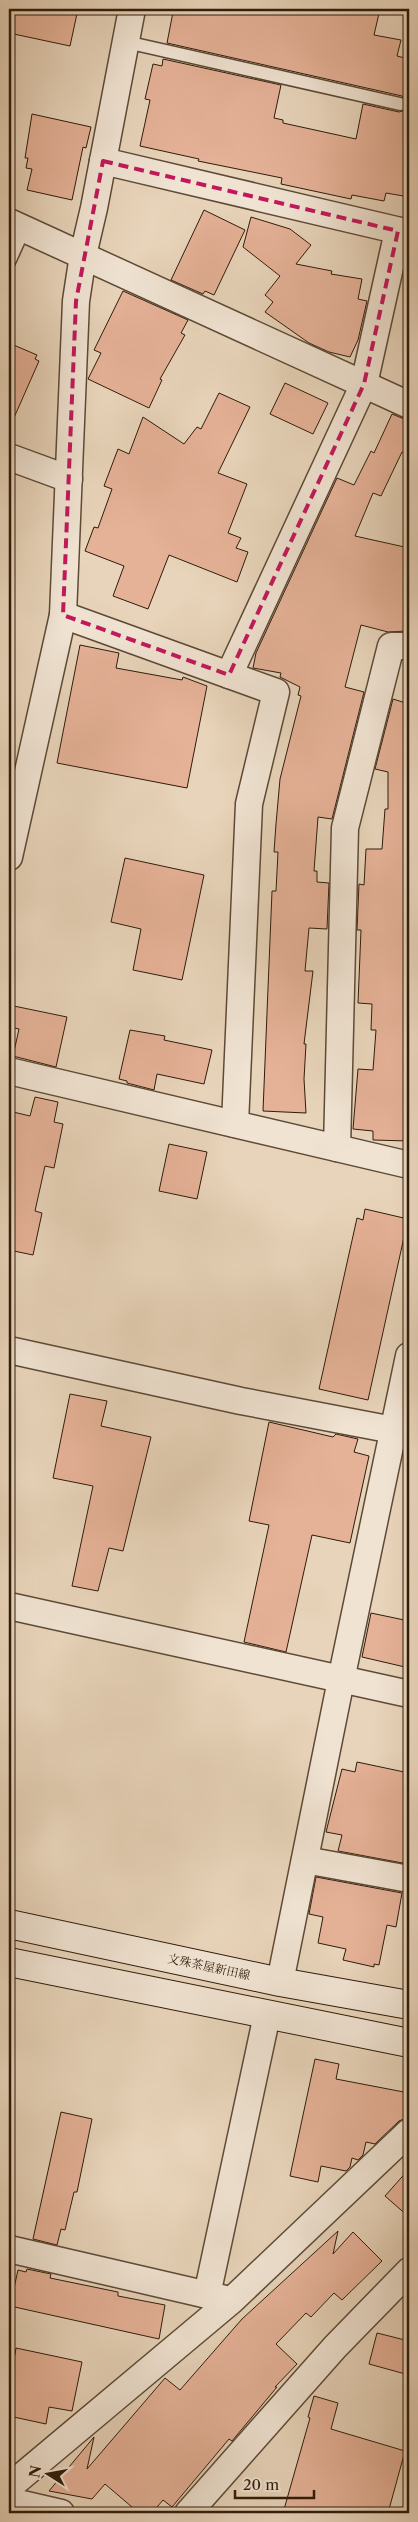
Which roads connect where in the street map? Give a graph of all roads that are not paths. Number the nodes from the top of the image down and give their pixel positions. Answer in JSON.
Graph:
{"nodes":[{"id":1,"x":132,"y":9,"type":"edge"},
{"id":2,"x":126,"y":42,"type":"junction"},
{"id":3,"x":400,"y":104,"type":"dead end"},
{"id":4,"x":103,"y":161,"type":"junction"},
{"id":5,"x":16,"y":225,"type":"edge"},
{"id":6,"x":403,"y":232,"type":"edge"},
{"id":7,"x":83,"y":254,"type":"junction"},
{"id":8,"x":9,"y":262,"type":"edge"},
{"id":9,"x":364,"y":384,"type":"junction"},
{"id":10,"x":409,"y":405,"type":"edge"},
{"id":11,"x":9,"y":456,"type":"edge"},
{"id":12,"x":69,"y":479,"type":"junction"},
{"id":13,"x":63,"y":615,"type":"junction"},
{"id":14,"x":409,"y":646,"type":"edge"},
{"id":15,"x":229,"y":675,"type":"junction"},
{"id":16,"x":9,"y":857,"type":"edge"},
{"id":17,"x":9,"y":1071,"type":"edge"},
{"id":18,"x":235,"y":1124,"type":"junction"},
{"id":19,"x":337,"y":1148,"type":"junction"},
{"id":20,"x":409,"y":1165,"type":"edge"},
{"id":21,"x":9,"y":1350,"type":"edge"},
{"id":22,"x":409,"y":1356,"type":"edge"},
{"id":23,"x":402,"y":1431,"type":"edge"},
{"id":24,"x":9,"y":1606,"type":"edge"},
{"id":25,"x":341,"y":1680,"type":"junction"},
{"id":26,"x":409,"y":1694,"type":"edge"},
{"id":27,"x":305,"y":1860,"type":"junction"},
{"id":28,"x":409,"y":1879,"type":"edge"},
{"id":29,"x":9,"y":1924,"type":"edge"},
{"id":30,"x":9,"y":1962,"type":"edge"},
{"id":31,"x":280,"y":1982,"type":"junction"},
{"id":32,"x":409,"y":2005,"type":"edge"},
{"id":33,"x":267,"y":2015,"type":"junction"},
{"id":34,"x":409,"y":2042,"type":"edge"},
{"id":35,"x":409,"y":2132,"type":"edge"},
{"id":36,"x":9,"y":2249,"type":"edge"},
{"id":37,"x":409,"y":2271,"type":"edge"},
{"id":38,"x":219,"y":2298,"type":"junction"},
{"id":39,"x":9,"y":2487,"type":"edge"},
{"id":40,"x":9,"y":2501,"type":"edge"},
{"id":41,"x":61,"y":2513,"type":"edge"},
{"id":42,"x":188,"y":2513,"type":"edge"}],
"edges":[{"from":1,"to":2,"type":"street"},
{"from":2,"to":3,"type":"lane"},
{"from":2,"to":4,"type":"street"},
{"from":4,"to":6,"type":"street"},
{"from":4,"to":7,"type":"street"},
{"from":5,"to":7,"type":"street"},
{"from":5,"to":8,"type":"lane"},
{"from":6,"to":9,"type":"street"},
{"from":7,"to":9,"type":"street"},
{"from":7,"to":12,"type":"street"},
{"from":9,"to":10,"type":"street"},
{"from":9,"to":15,"type":"street"},
{"from":11,"to":12,"type":"street"},
{"from":12,"to":13,"type":"street"},
{"from":13,"to":15,"type":"street"},
{"from":13,"to":16,"type":"street"},
{"from":14,"to":19,"type":"street"},
{"from":15,"to":18,"type":"street"},
{"from":17,"to":18,"type":"street"},
{"from":18,"to":19,"type":"street"},
{"from":19,"to":20,"type":"street"},
{"from":21,"to":23,"type":"street"},
{"from":22,"to":23,"type":"street"},
{"from":23,"to":25,"type":"street"},
{"from":24,"to":25,"type":"street"},
{"from":25,"to":26,"type":"street"},
{"from":25,"to":27,"type":"street"},
{"from":27,"to":28,"type":"street"},
{"from":27,"to":31,"type":"street"},
{"from":29,"to":31,"type":"main road","name":"文殊茶屋新田線"},
{"from":30,"to":33,"type":"main road"},
{"from":31,"to":32,"type":"main road","name":"文殊茶屋新田線"},
{"from":33,"to":34,"type":"main road"},
{"from":33,"to":38,"type":"street"},
{"from":35,"to":38,"type":"street"},
{"from":36,"to":38,"type":"street"},
{"from":37,"to":42,"type":"street"},
{"from":38,"to":39,"type":"street"},
{"from":40,"to":41,"type":"street"}]}
